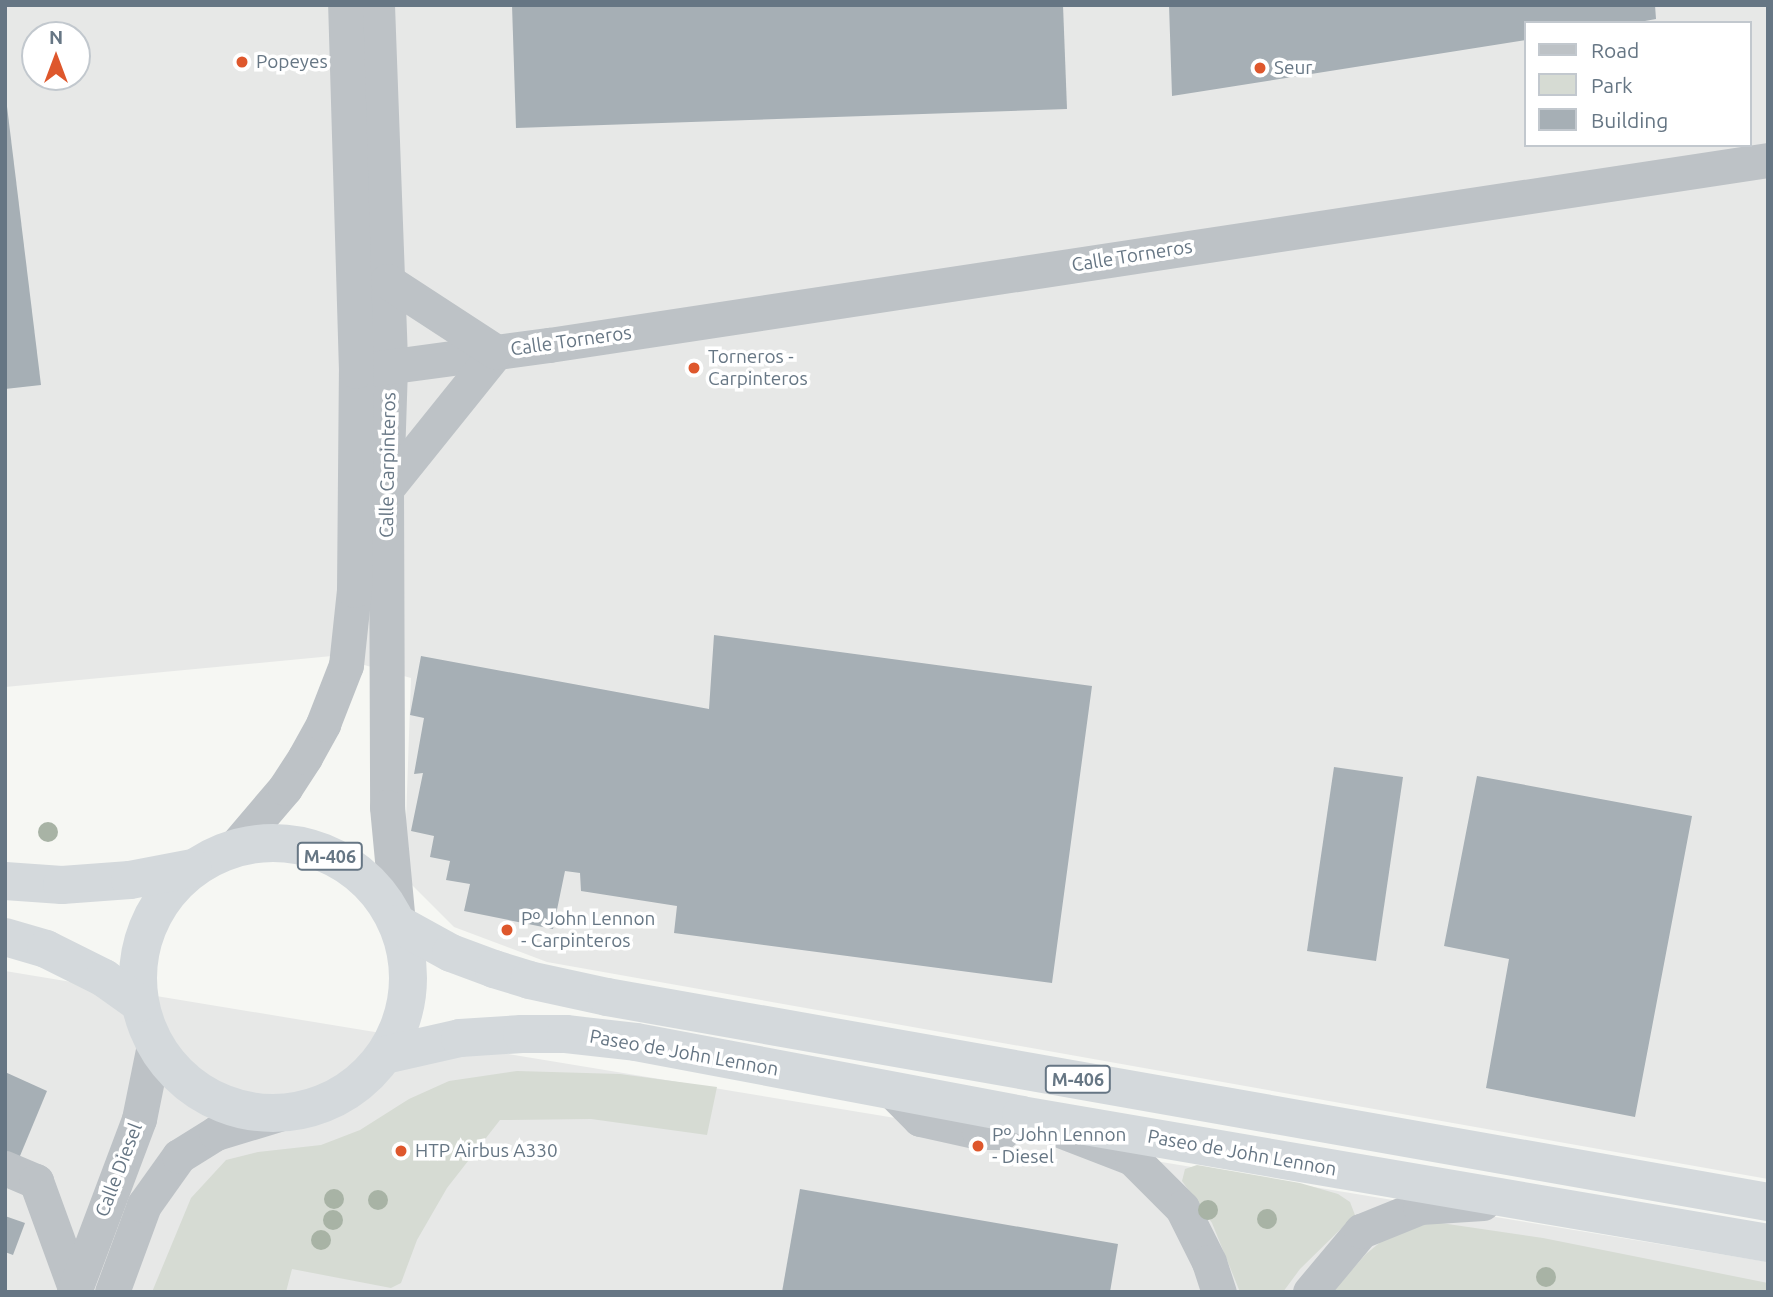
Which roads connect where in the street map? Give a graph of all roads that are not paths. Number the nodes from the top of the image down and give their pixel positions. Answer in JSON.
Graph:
{"nodes":[{"id":1,"x":345,"y":5,"type":"edge"},
{"id":2,"x":377,"y":5,"type":"edge"},
{"id":3,"x":1768,"y":160,"type":"edge"},
{"id":4,"x":387,"y":282,"type":"junction"},
{"id":5,"x":496,"y":352,"type":"junction"},
{"id":6,"x":390,"y":367,"type":"junction"},
{"id":7,"x":356,"y":371,"type":"junction"},
{"id":8,"x":386,"y":489,"type":"junction"},
{"id":9,"x":234,"y":848,"type":"junction"},
{"id":10,"x":193,"y":868,"type":"junction"},
{"id":11,"x":5,"y":881,"type":"edge"},
{"id":12,"x":398,"y":924,"type":"junction"},
{"id":13,"x":5,"y":937,"type":"edge"},
{"id":14,"x":139,"y":1003,"type":"junction"},
{"id":15,"x":154,"y":1045,"type":"junction"},
{"id":16,"x":385,"y":1055,"type":"junction"},
{"id":17,"x":282,"y":1113,"type":"junction"},
{"id":18,"x":1021,"y":1115,"type":"junction"},
{"id":19,"x":5,"y":1168,"type":"edge"},
{"id":20,"x":1517,"y":1200,"type":"junction"},
{"id":21,"x":1768,"y":1202,"type":"edge"},
{"id":22,"x":1768,"y":1243,"type":"edge"},
{"id":23,"x":74,"y":1290,"type":"edge"},
{"id":24,"x":112,"y":1292,"type":"edge"},
{"id":25,"x":1219,"y":1292,"type":"edge"},
{"id":26,"x":1310,"y":1292,"type":"edge"}],
"edges":[{"from":1,"to":7,"type":"street","name":"Calle Carpinteros"},
{"from":2,"to":4,"type":"street","name":"Calle Carpinteros"},
{"from":3,"to":5,"type":"street","name":"Calle Torneros"},
{"from":4,"to":5,"type":"street","name":"Calle Torneros"},
{"from":4,"to":6,"type":"street","name":"Calle Carpinteros"},
{"from":5,"to":6,"type":"street","name":"Calle Torneros"},
{"from":5,"to":8,"type":"street","name":"Calle Torneros"},
{"from":6,"to":7,"type":"street","name":"Calle Torneros"},
{"from":6,"to":8,"type":"street","name":"Calle Carpinteros"},
{"from":7,"to":9,"type":"street","name":"Calle Carpinteros"},
{"from":8,"to":12,"type":"street","name":"Calle Carpinteros"},
{"from":9,"to":10,"type":"highway","number":"M-406"},
{"from":9,"to":12,"type":"highway","number":"M-406"},
{"from":10,"to":11,"type":"highway","number":"M-406"},
{"from":10,"to":14,"type":"highway","number":"M-406"},
{"from":12,"to":16,"type":"highway","number":"M-406"},
{"from":12,"to":21,"type":"highway","number":"M-406"},
{"from":13,"to":14,"type":"highway"},
{"from":14,"to":15,"type":"highway","number":"M-406"},
{"from":15,"to":17,"type":"highway","number":"M-406"},
{"from":15,"to":23,"type":"street","name":"Calle Diesel"},
{"from":16,"to":17,"type":"highway","number":"M-406"},
{"from":16,"to":18,"type":"highway","name":"Paseo de John Lennon","number":"M-406"},
{"from":17,"to":24,"type":"street","name":"Calle Diesel"},
{"from":18,"to":20,"type":"highway","name":"Paseo de John Lennon","number":"M-406"},
{"from":18,"to":25,"type":"street"},
{"from":19,"to":23,"type":"street"},
{"from":20,"to":22,"type":"highway","name":"Paseo de John Lennon","number":"M-406"},
{"from":20,"to":26,"type":"street"}]}
